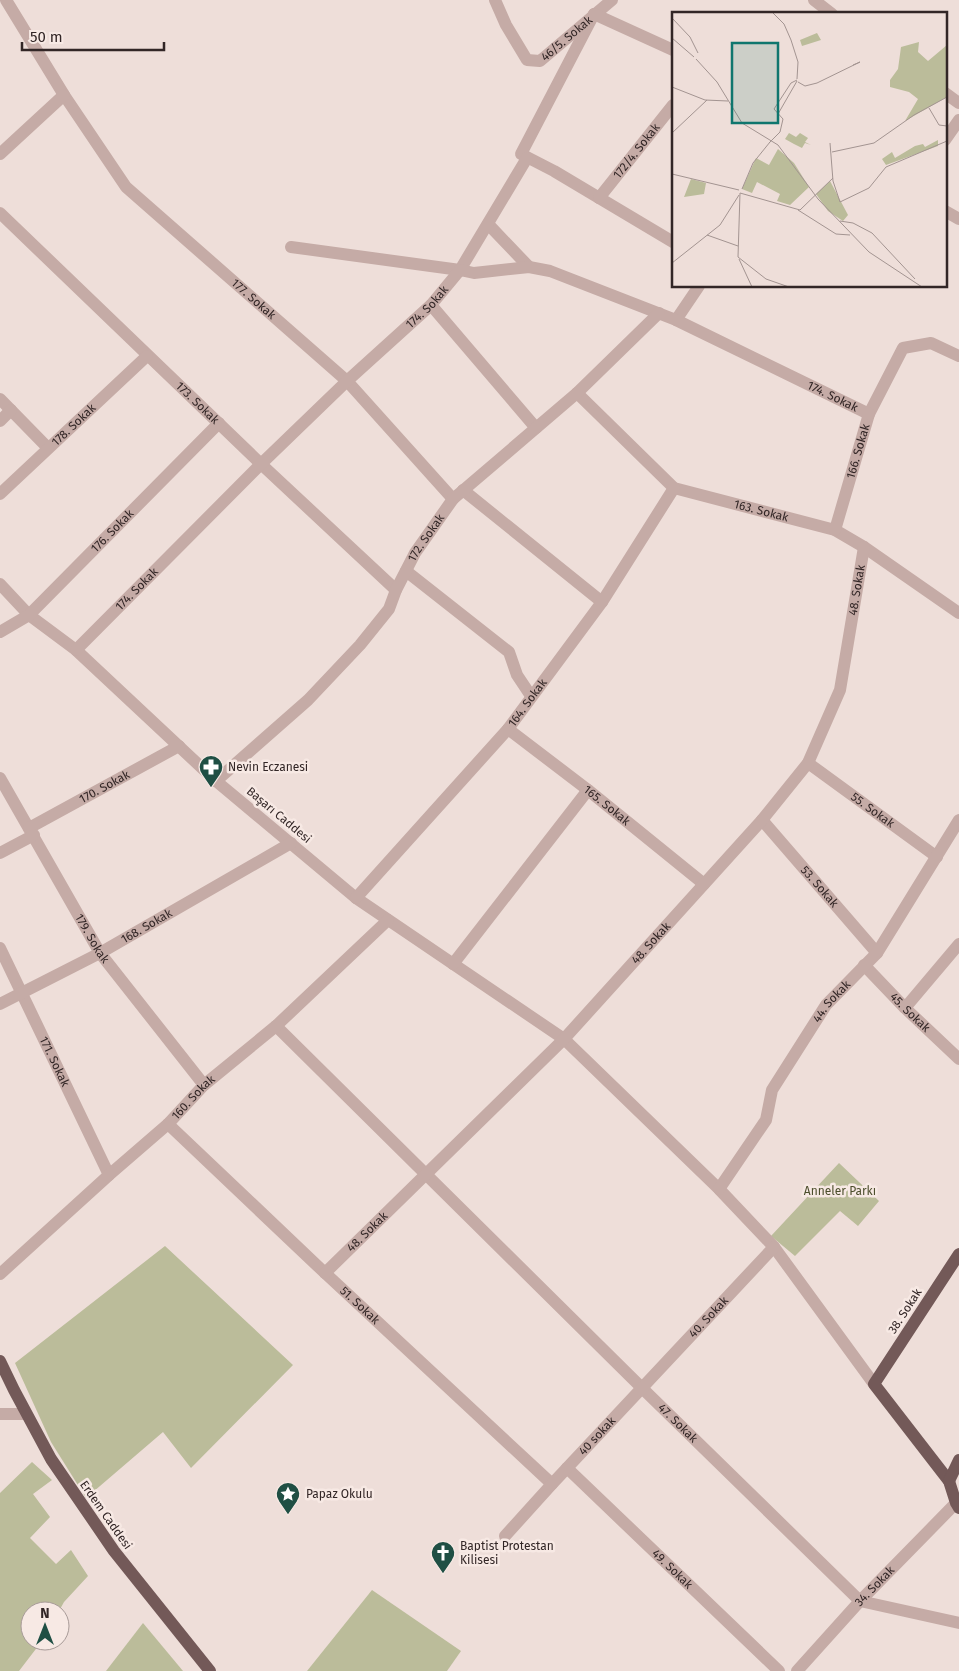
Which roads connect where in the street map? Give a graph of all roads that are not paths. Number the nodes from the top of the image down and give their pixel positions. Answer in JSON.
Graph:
{"nodes":[{"id":1,"x":6,"y":0,"type":"edge"},
{"id":2,"x":495,"y":0,"type":"edge"},
{"id":3,"x":612,"y":0,"type":"edge"},
{"id":4,"x":814,"y":0,"type":"edge"},
{"id":5,"x":829,"y":12,"type":"edge"},
{"id":6,"x":594,"y":14,"type":"junction"},
{"id":7,"x":672,"y":50,"type":"edge"},
{"id":8,"x":946,"y":94,"type":"edge"},
{"id":9,"x":64,"y":95,"type":"junction"},
{"id":10,"x":959,"y":103,"type":"edge"},
{"id":11,"x":672,"y":106,"type":"edge"},
{"id":12,"x":959,"y":120,"type":"edge"},
{"id":13,"x":946,"y":139,"type":"edge"},
{"id":14,"x":0,"y":154,"type":"edge"},
{"id":15,"x":527,"y":158,"type":"junction"},
{"id":16,"x":599,"y":198,"type":"junction"},
{"id":17,"x":946,"y":212,"type":"edge"},
{"id":18,"x":0,"y":213,"type":"edge"},
{"id":19,"x":959,"y":219,"type":"edge"},
{"id":20,"x":488,"y":224,"type":"junction"},
{"id":21,"x":672,"y":241,"type":"edge"},
{"id":22,"x":291,"y":247,"type":"dead end"},
{"id":23,"x":529,"y":266,"type":"junction"},
{"id":24,"x":460,"y":270,"type":"junction"},
{"id":25,"x":698,"y":288,"type":"edge"},
{"id":26,"x":431,"y":305,"type":"junction"},
{"id":27,"x":659,"y":313,"type":"junction"},
{"id":28,"x":676,"y":320,"type":"junction"},
{"id":29,"x":147,"y":356,"type":"junction"},
{"id":30,"x":959,"y":356,"type":"edge"},
{"id":31,"x":347,"y":381,"type":"junction"},
{"id":32,"x":577,"y":394,"type":"junction"},
{"id":33,"x":0,"y":399,"type":"edge"},
{"id":34,"x":11,"y":410,"type":"junction"},
{"id":35,"x":869,"y":414,"type":"junction"},
{"id":36,"x":0,"y":421,"type":"edge"},
{"id":37,"x":219,"y":423,"type":"junction"},
{"id":38,"x":536,"y":428,"type":"junction"},
{"id":39,"x":48,"y":448,"type":"junction"},
{"id":40,"x":261,"y":464,"type":"junction"},
{"id":41,"x":674,"y":488,"type":"junction"},
{"id":42,"x":0,"y":494,"type":"edge"},
{"id":43,"x":458,"y":494,"type":"junction"},
{"id":44,"x":835,"y":530,"type":"junction"},
{"id":45,"x":864,"y":547,"type":"junction"},
{"id":46,"x":406,"y":571,"type":"junction"},
{"id":47,"x":0,"y":584,"type":"edge"},
{"id":48,"x":396,"y":590,"type":"junction"},
{"id":49,"x":602,"y":602,"type":"junction"},
{"id":50,"x":959,"y":613,"type":"edge"},
{"id":51,"x":29,"y":615,"type":"junction"},
{"id":52,"x":0,"y":632,"type":"edge"},
{"id":53,"x":76,"y":650,"type":"junction"},
{"id":54,"x":532,"y":696,"type":"junction"},
{"id":55,"x":508,"y":729,"type":"junction"},
{"id":56,"x":179,"y":746,"type":"junction"},
{"id":57,"x":808,"y":763,"type":"junction"},
{"id":58,"x":0,"y":778,"type":"edge"},
{"id":59,"x":216,"y":781,"type":"junction"},
{"id":60,"x":588,"y":790,"type":"junction"},
{"id":61,"x":762,"y":820,"type":"junction"},
{"id":62,"x":959,"y":820,"type":"edge"},
{"id":63,"x":31,"y":832,"type":"junction"},
{"id":64,"x":290,"y":843,"type":"junction"},
{"id":65,"x":0,"y":853,"type":"edge"},
{"id":66,"x":937,"y":857,"type":"junction"},
{"id":67,"x":704,"y":884,"type":"junction"},
{"id":68,"x":356,"y":898,"type":"junction"},
{"id":69,"x":388,"y":920,"type":"junction"},
{"id":70,"x":0,"y":948,"type":"edge"},
{"id":71,"x":957,"y":952,"type":"edge"},
{"id":72,"x":100,"y":953,"type":"junction"},
{"id":73,"x":877,"y":953,"type":"junction"},
{"id":74,"x":453,"y":964,"type":"junction"},
{"id":75,"x":864,"y":965,"type":"junction"},
{"id":76,"x":23,"y":994,"type":"junction"},
{"id":77,"x":0,"y":1004,"type":"edge"},
{"id":78,"x":905,"y":1008,"type":"junction"},
{"id":79,"x":276,"y":1026,"type":"junction"},
{"id":80,"x":564,"y":1039,"type":"junction"},
{"id":81,"x":959,"y":1059,"type":"edge"},
{"id":82,"x":204,"y":1085,"type":"junction"},
{"id":83,"x":168,"y":1124,"type":"junction"},
{"id":84,"x":426,"y":1173,"type":"junction"},
{"id":85,"x":109,"y":1174,"type":"junction"},
{"id":86,"x":719,"y":1189,"type":"junction"},
{"id":87,"x":774,"y":1247,"type":"junction"},
{"id":88,"x":959,"y":1254,"type":"edge"},
{"id":89,"x":325,"y":1273,"type":"junction"},
{"id":90,"x":0,"y":1274,"type":"edge"},
{"id":91,"x":2,"y":1371,"type":"edge"},
{"id":92,"x":874,"y":1384,"type":"junction"},
{"id":93,"x":642,"y":1388,"type":"junction"},
{"id":94,"x":0,"y":1414,"type":"edge"},
{"id":95,"x":26,"y":1414,"type":"junction"},
{"id":96,"x":959,"y":1460,"type":"edge"},
{"id":97,"x":567,"y":1468,"type":"junction"},
{"id":98,"x":949,"y":1481,"type":"junction"},
{"id":99,"x":552,"y":1484,"type":"junction"},
{"id":100,"x":957,"y":1506,"type":"edge"},
{"id":101,"x":505,"y":1536,"type":"dead end"},
{"id":102,"x":860,"y":1601,"type":"junction"},
{"id":103,"x":959,"y":1623,"type":"edge"},
{"id":104,"x":210,"y":1671,"type":"edge"},
{"id":105,"x":779,"y":1671,"type":"edge"},
{"id":106,"x":797,"y":1671,"type":"edge"}],
"edges":[{"from":1,"to":9,"type":"street","name":"177. Sokak"},
{"from":2,"to":6,"type":"street","name":"46/5. Sokak"},
{"from":3,"to":6,"type":"street","name":"46/5. Sokak"},
{"from":4,"to":5,"type":"street"},
{"from":6,"to":7,"type":"street"},
{"from":6,"to":15,"type":"street"},
{"from":8,"to":10,"type":"street"},
{"from":9,"to":14,"type":"street"},
{"from":9,"to":31,"type":"street","name":"177. Sokak"},
{"from":11,"to":16,"type":"street","name":"172/4. Sokak"},
{"from":12,"to":13,"type":"street"},
{"from":15,"to":16,"type":"street"},
{"from":15,"to":20,"type":"street"},
{"from":16,"to":21,"type":"street"},
{"from":17,"to":19,"type":"street"},
{"from":18,"to":29,"type":"street","name":"173. Sokak"},
{"from":20,"to":23,"type":"street"},
{"from":20,"to":24,"type":"street"},
{"from":22,"to":24,"type":"street"},
{"from":23,"to":24,"type":"street","name":"174. Sokak"},
{"from":23,"to":27,"type":"street","name":"174. Sokak"},
{"from":24,"to":26,"type":"street","name":"174. Sokak"},
{"from":25,"to":28,"type":"street"},
{"from":26,"to":31,"type":"street","name":"174. Sokak"},
{"from":26,"to":38,"type":"street"},
{"from":27,"to":28,"type":"street","name":"174. Sokak"},
{"from":27,"to":32,"type":"street","name":"172. Sokak"},
{"from":28,"to":35,"type":"street","name":"174. Sokak"},
{"from":29,"to":37,"type":"street","name":"173. Sokak"},
{"from":29,"to":39,"type":"street","name":"178. Sokak"},
{"from":30,"to":35,"type":"street","name":"166. Sokak"},
{"from":31,"to":40,"type":"street","name":"174. Sokak"},
{"from":31,"to":43,"type":"street","name":"177. Sokak"},
{"from":32,"to":38,"type":"street","name":"172. Sokak"},
{"from":32,"to":41,"type":"street","name":"163. Sokak"},
{"from":33,"to":34,"type":"street"},
{"from":34,"to":36,"type":"street"},
{"from":34,"to":39,"type":"street"},
{"from":35,"to":44,"type":"street","name":"166. Sokak"},
{"from":37,"to":40,"type":"street","name":"173. Sokak"},
{"from":37,"to":51,"type":"street","name":"176. Sokak"},
{"from":38,"to":43,"type":"street","name":"172. Sokak"},
{"from":39,"to":42,"type":"street","name":"178. Sokak"},
{"from":40,"to":48,"type":"street","name":"173. Sokak"},
{"from":40,"to":53,"type":"street","name":"174. Sokak"},
{"from":41,"to":44,"type":"street","name":"163. Sokak"},
{"from":41,"to":49,"type":"street","name":"164. Sokak"},
{"from":43,"to":46,"type":"street","name":"172. Sokak"},
{"from":43,"to":49,"type":"street","name":"177. Sokak"},
{"from":44,"to":45,"type":"street","name":"163. Sokak"},
{"from":45,"to":50,"type":"street","name":"163. Sokak"},
{"from":45,"to":57,"type":"street","name":"48. Sokak"},
{"from":46,"to":48,"type":"street","name":"172. Sokak"},
{"from":46,"to":54,"type":"street"},
{"from":47,"to":51,"type":"street","name":"Başarı Caddesi"},
{"from":48,"to":59,"type":"street","name":"172. Sokak"},
{"from":49,"to":54,"type":"street","name":"164. Sokak"},
{"from":51,"to":52,"type":"street","name":"176. Sokak"},
{"from":51,"to":53,"type":"street","name":"Başarı Caddesi"},
{"from":53,"to":56,"type":"street","name":"Başarı Caddesi"},
{"from":54,"to":55,"type":"street","name":"164. Sokak"},
{"from":55,"to":60,"type":"street","name":"165. Sokak"},
{"from":55,"to":68,"type":"street","name":"164. Sokak"},
{"from":56,"to":59,"type":"street","name":"Başarı Caddesi"},
{"from":56,"to":63,"type":"street","name":"170. Sokak"},
{"from":57,"to":61,"type":"street","name":"48. Sokak"},
{"from":57,"to":66,"type":"street","name":"55. Sokak"},
{"from":58,"to":63,"type":"street","name":"179. Sokak"},
{"from":59,"to":64,"type":"street","name":"Başarı Caddesi"},
{"from":60,"to":67,"type":"street","name":"165. Sokak"},
{"from":60,"to":74,"type":"street"},
{"from":61,"to":67,"type":"street","name":"48. Sokak"},
{"from":61,"to":73,"type":"street","name":"53. Sokak"},
{"from":62,"to":66,"type":"street","name":"44. Sokak"},
{"from":63,"to":65,"type":"street","name":"170. Sokak"},
{"from":63,"to":72,"type":"street","name":"179. Sokak"},
{"from":64,"to":68,"type":"street","name":"Başarı Caddesi"},
{"from":64,"to":72,"type":"street","name":"168. Sokak"},
{"from":66,"to":73,"type":"street","name":"44. Sokak"},
{"from":67,"to":80,"type":"street","name":"48. Sokak"},
{"from":68,"to":69,"type":"street","name":"Başarı Caddesi"},
{"from":69,"to":74,"type":"street","name":"Başarı Caddesi"},
{"from":69,"to":79,"type":"street","name":"160. Sokak"},
{"from":70,"to":76,"type":"street","name":"171. Sokak"},
{"from":71,"to":78,"type":"street"},
{"from":72,"to":76,"type":"street","name":"168. Sokak"},
{"from":72,"to":82,"type":"street","name":"179. Sokak"},
{"from":73,"to":75,"type":"street","name":"44. Sokak"},
{"from":74,"to":80,"type":"street","name":"Başarı Caddesi"},
{"from":75,"to":78,"type":"street","name":"45. Sokak"},
{"from":75,"to":86,"type":"street","name":"44. Sokak"},
{"from":76,"to":77,"type":"street","name":"168. Sokak"},
{"from":76,"to":85,"type":"street","name":"171. Sokak"},
{"from":78,"to":81,"type":"street","name":"45. Sokak"},
{"from":79,"to":82,"type":"street","name":"160. Sokak"},
{"from":79,"to":84,"type":"street","name":"47. Sokak"},
{"from":80,"to":84,"type":"street","name":"48. Sokak"},
{"from":80,"to":86,"type":"street","name":"Başarı Caddesi"},
{"from":82,"to":83,"type":"street","name":"160. Sokak"},
{"from":83,"to":85,"type":"street","name":"160. Sokak"},
{"from":83,"to":89,"type":"street","name":"51. Sokak"},
{"from":84,"to":89,"type":"street","name":"48. Sokak"},
{"from":84,"to":93,"type":"street","name":"47. Sokak"},
{"from":85,"to":90,"type":"street","name":"160. Sokak"},
{"from":86,"to":87,"type":"street","name":"Başarı Caddesi"},
{"from":87,"to":92,"type":"street","name":"Başarı Caddesi"},
{"from":87,"to":93,"type":"street","name":"40. Sokak"},
{"from":88,"to":92,"type":"main road","name":"38. Sokak"},
{"from":89,"to":99,"type":"street","name":"51. Sokak"},
{"from":91,"to":95,"type":"main road","name":"Erdem Caddesi"},
{"from":92,"to":98,"type":"main road"},
{"from":93,"to":97,"type":"street","name":"40 sokak"},
{"from":93,"to":102,"type":"street","name":"47. Sokak"},
{"from":94,"to":95,"type":"street"},
{"from":95,"to":104,"type":"main road","name":"Erdem Caddesi"},
{"from":96,"to":98,"type":"main road"},
{"from":97,"to":99,"type":"street","name":"40 sokak"},
{"from":97,"to":105,"type":"street","name":"49. Sokak"},
{"from":98,"to":100,"type":"main road"},
{"from":99,"to":101,"type":"street","name":"40 sokak"},
{"from":100,"to":102,"type":"street","name":"34. Sokak"},
{"from":102,"to":103,"type":"street"},
{"from":102,"to":106,"type":"street","name":"34. Sokak"}]}
